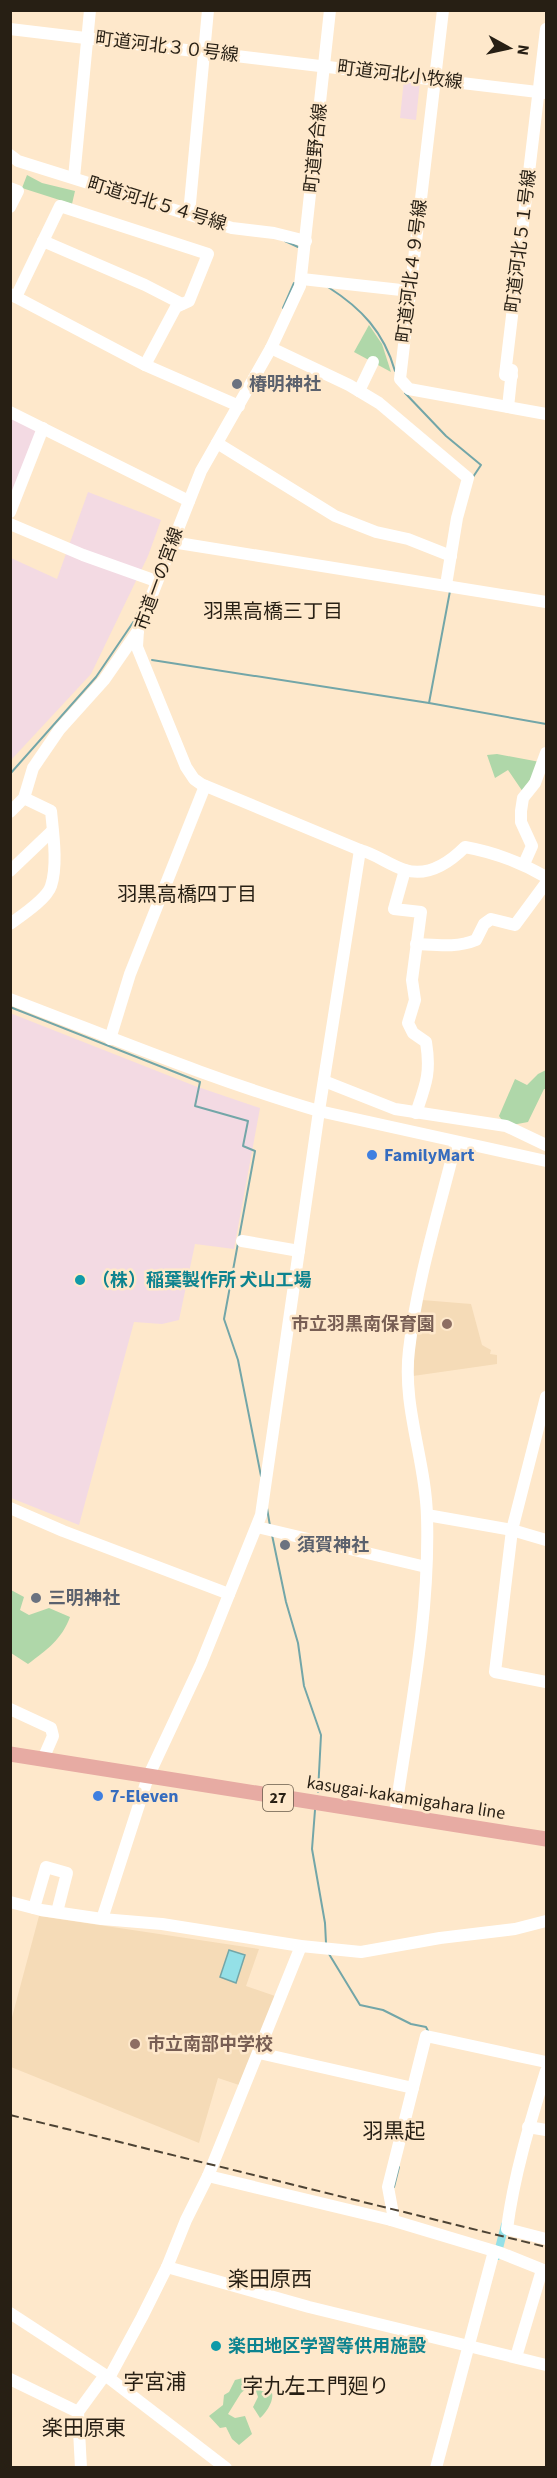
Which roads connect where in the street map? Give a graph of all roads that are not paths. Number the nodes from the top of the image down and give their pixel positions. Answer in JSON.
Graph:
{"nodes":[{"id":1,"x":82,"y":10,"type":"edge"},
{"id":2,"x":90,"y":10,"type":"edge"},
{"id":3,"x":208,"y":10,"type":"edge"},
{"id":4,"x":330,"y":10,"type":"edge"},
{"id":5,"x":442,"y":10,"type":"edge"},
{"id":6,"x":10,"y":29,"type":"edge"},
{"id":7,"x":546,"y":29,"type":"edge"},
{"id":8,"x":84,"y":38,"type":"junction"},
{"id":9,"x":204,"y":51,"type":"junction"},
{"id":10,"x":324,"y":66,"type":"junction"},
{"id":11,"x":435,"y":79,"type":"junction"},
{"id":12,"x":544,"y":90,"type":"edge"},
{"id":13,"x":10,"y":155,"type":"edge"},
{"id":14,"x":70,"y":177,"type":"junction"},
{"id":15,"x":10,"y":188,"type":"edge"},
{"id":16,"x":10,"y":207,"type":"edge"},
{"id":17,"x":189,"y":214,"type":"junction"},
{"id":18,"x":43,"y":241,"type":"junction"},
{"id":19,"x":306,"y":241,"type":"junction"},
{"id":20,"x":301,"y":283,"type":"junction"},
{"id":21,"x":410,"y":291,"type":"junction"},
{"id":22,"x":13,"y":295,"type":"edge"},
{"id":23,"x":182,"y":304,"type":"junction"},
{"id":24,"x":271,"y":348,"type":"junction"},
{"id":25,"x":373,"y":362,"type":"dead end"},
{"id":26,"x":145,"y":365,"type":"junction"},
{"id":27,"x":359,"y":391,"type":"junction"},
{"id":28,"x":238,"y":406,"type":"junction"},
{"id":29,"x":508,"y":407,"type":"junction"},
{"id":30,"x":10,"y":412,"type":"edge"},
{"id":31,"x":546,"y":414,"type":"edge"},
{"id":32,"x":43,"y":429,"type":"junction"},
{"id":33,"x":217,"y":443,"type":"junction"},
{"id":34,"x":189,"y":501,"type":"junction"},
{"id":35,"x":10,"y":512,"type":"edge"},
{"id":36,"x":10,"y":524,"type":"edge"},
{"id":37,"x":172,"y":542,"type":"junction"},
{"id":38,"x":451,"y":556,"type":"junction"},
{"id":39,"x":156,"y":581,"type":"junction"},
{"id":40,"x":446,"y":585,"type":"junction"},
{"id":41,"x":546,"y":602,"type":"edge"},
{"id":42,"x":138,"y":630,"type":"junction"},
{"id":43,"x":546,"y":753,"type":"edge"},
{"id":44,"x":205,"y":786,"type":"junction"},
{"id":45,"x":24,"y":798,"type":"junction"},
{"id":46,"x":10,"y":812,"type":"edge"},
{"id":47,"x":52,"y":831,"type":"junction"},
{"id":48,"x":360,"y":850,"type":"junction"},
{"id":49,"x":524,"y":864,"type":"junction"},
{"id":50,"x":405,"y":870,"type":"junction"},
{"id":51,"x":10,"y":871,"type":"edge"},
{"id":52,"x":546,"y":877,"type":"edge"},
{"id":53,"x":546,"y":883,"type":"edge"},
{"id":54,"x":10,"y":924,"type":"edge"},
{"id":55,"x":416,"y":944,"type":"junction"},
{"id":56,"x":10,"y":999,"type":"edge"},
{"id":57,"x":110,"y":1039,"type":"junction"},
{"id":58,"x":324,"y":1081,"type":"junction"},
{"id":59,"x":319,"y":1111,"type":"junction"},
{"id":60,"x":417,"y":1113,"type":"junction"},
{"id":61,"x":456,"y":1142,"type":"junction"},
{"id":62,"x":546,"y":1145,"type":"edge"},
{"id":63,"x":546,"y":1161,"type":"edge"},
{"id":64,"x":242,"y":1241,"type":"dead end"},
{"id":65,"x":299,"y":1251,"type":"junction"},
{"id":66,"x":546,"y":1397,"type":"edge"},
{"id":67,"x":10,"y":1508,"type":"edge"},
{"id":68,"x":427,"y":1515,"type":"junction"},
{"id":69,"x":257,"y":1527,"type":"junction"},
{"id":70,"x":512,"y":1530,"type":"junction"},
{"id":71,"x":546,"y":1540,"type":"edge"},
{"id":72,"x":426,"y":1567,"type":"junction"},
{"id":73,"x":229,"y":1594,"type":"junction"},
{"id":74,"x":546,"y":1682,"type":"edge"},
{"id":75,"x":10,"y":1709,"type":"edge"},
{"id":76,"x":10,"y":1754,"type":"edge"},
{"id":77,"x":43,"y":1759,"type":"junction"},
{"id":78,"x":148,"y":1778,"type":"junction"},
{"id":79,"x":395,"y":1815,"type":"junction"},
{"id":80,"x":546,"y":1839,"type":"edge"},
{"id":81,"x":10,"y":1902,"type":"edge"},
{"id":82,"x":34,"y":1908,"type":"junction"},
{"id":83,"x":57,"y":1912,"type":"junction"},
{"id":84,"x":102,"y":1919,"type":"junction"},
{"id":85,"x":546,"y":1921,"type":"edge"},
{"id":86,"x":301,"y":1946,"type":"junction"},
{"id":87,"x":259,"y":2053,"type":"junction"},
{"id":88,"x":546,"y":2062,"type":"edge"},
{"id":89,"x":546,"y":2071,"type":"edge"},
{"id":90,"x":413,"y":2088,"type":"junction"},
{"id":91,"x":528,"y":2127,"type":"junction"},
{"id":92,"x":546,"y":2130,"type":"edge"},
{"id":93,"x":208,"y":2176,"type":"junction"},
{"id":94,"x":391,"y":2220,"type":"junction"},
{"id":95,"x":546,"y":2239,"type":"edge"},
{"id":96,"x":498,"y":2252,"type":"junction"},
{"id":97,"x":167,"y":2267,"type":"junction"},
{"id":98,"x":544,"y":2271,"type":"edge"},
{"id":99,"x":10,"y":2313,"type":"edge"},
{"id":100,"x":471,"y":2347,"type":"junction"},
{"id":101,"x":516,"y":2357,"type":"junction"},
{"id":102,"x":546,"y":2365,"type":"edge"},
{"id":103,"x":107,"y":2377,"type":"junction"},
{"id":104,"x":10,"y":2379,"type":"edge"},
{"id":105,"x":78,"y":2412,"type":"junction"},
{"id":106,"x":81,"y":2468,"type":"edge"},
{"id":107,"x":226,"y":2468,"type":"edge"},
{"id":108,"x":436,"y":2468,"type":"edge"}],
"edges":[{"from":1,"to":8,"type":"street"},
{"from":2,"to":8,"type":"street"},
{"from":3,"to":9,"type":"street"},
{"from":4,"to":10,"type":"street","name":"町道野合線"},
{"from":5,"to":11,"type":"street","name":"町道河北４９号線"},
{"from":6,"to":8,"type":"street","name":"町道河北３０号線"},
{"from":7,"to":12,"type":"street"},
{"from":8,"to":9,"type":"street","name":"町道河北３０号線"},
{"from":8,"to":14,"type":"street"},
{"from":9,"to":10,"type":"street","name":"町道河北３０号線"},
{"from":9,"to":17,"type":"street"},
{"from":10,"to":11,"type":"street","name":"町道河北小牧線"},
{"from":10,"to":19,"type":"street","name":"町道野合線"},
{"from":11,"to":12,"type":"street","name":"町道河北小牧線"},
{"from":11,"to":21,"type":"street","name":"町道河北４９号線"},
{"from":12,"to":29,"type":"street"},
{"from":13,"to":14,"type":"street","name":"町道河北５４号線"},
{"from":14,"to":17,"type":"street","name":"町道河北５４号線"},
{"from":15,"to":16,"type":"street"},
{"from":17,"to":19,"type":"street","name":"町道河北５４号線"},
{"from":18,"to":22,"type":"street"},
{"from":18,"to":23,"type":"street"},
{"from":18,"to":23,"type":"street"},
{"from":19,"to":20,"type":"street","name":"町道野合線"},
{"from":20,"to":21,"type":"street"},
{"from":20,"to":24,"type":"street","name":"市道一の宮線"},
{"from":21,"to":29,"type":"street","name":"町道河北４９号線"},
{"from":22,"to":26,"type":"street"},
{"from":23,"to":26,"type":"street"},
{"from":24,"to":27,"type":"street"},
{"from":24,"to":28,"type":"street","name":"市道一の宮線"},
{"from":25,"to":27,"type":"street"},
{"from":26,"to":28,"type":"street"},
{"from":27,"to":38,"type":"street"},
{"from":28,"to":33,"type":"street","name":"市道一の宮線"},
{"from":29,"to":31,"type":"street","name":"町道河北４９号線"},
{"from":30,"to":32,"type":"street"},
{"from":32,"to":34,"type":"street"},
{"from":32,"to":35,"type":"street"},
{"from":33,"to":34,"type":"street","name":"市道一の宮線"},
{"from":33,"to":38,"type":"street"},
{"from":34,"to":37,"type":"street","name":"市道一の宮線"},
{"from":36,"to":39,"type":"street"},
{"from":37,"to":39,"type":"street","name":"市道一の宮線"},
{"from":37,"to":40,"type":"street"},
{"from":38,"to":40,"type":"street"},
{"from":39,"to":42,"type":"street","name":"市道一の宮線"},
{"from":40,"to":41,"type":"street"},
{"from":42,"to":44,"type":"street","name":"市道一の宮線"},
{"from":42,"to":45,"type":"street"},
{"from":43,"to":49,"type":"street"},
{"from":44,"to":48,"type":"street","name":"市道一の宮線"},
{"from":44,"to":57,"type":"street"},
{"from":45,"to":46,"type":"street"},
{"from":45,"to":47,"type":"street"},
{"from":47,"to":51,"type":"street"},
{"from":47,"to":54,"type":"street"},
{"from":48,"to":50,"type":"street","name":"市道一の宮線"},
{"from":48,"to":58,"type":"street"},
{"from":49,"to":50,"type":"street"},
{"from":49,"to":52,"type":"street"},
{"from":50,"to":55,"type":"street"},
{"from":53,"to":55,"type":"street"},
{"from":55,"to":60,"type":"street"},
{"from":56,"to":57,"type":"street"},
{"from":57,"to":59,"type":"street"},
{"from":58,"to":59,"type":"street"},
{"from":58,"to":60,"type":"street"},
{"from":59,"to":61,"type":"street"},
{"from":59,"to":65,"type":"street"},
{"from":60,"to":62,"type":"street"},
{"from":61,"to":63,"type":"street"},
{"from":61,"to":68,"type":"street"},
{"from":64,"to":65,"type":"street"},
{"from":65,"to":69,"type":"street"},
{"from":66,"to":70,"type":"street"},
{"from":67,"to":73,"type":"street"},
{"from":68,"to":70,"type":"street"},
{"from":68,"to":72,"type":"street"},
{"from":69,"to":72,"type":"street"},
{"from":69,"to":73,"type":"street"},
{"from":70,"to":71,"type":"street"},
{"from":70,"to":74,"type":"street"},
{"from":72,"to":79,"type":"street"},
{"from":73,"to":78,"type":"street"},
{"from":75,"to":77,"type":"street"},
{"from":76,"to":77,"type":"main road","name":"kasugai-kakamigahara line","number":"27"},
{"from":77,"to":78,"type":"main road","name":"kasugai-kakamigahara line","number":"27"},
{"from":78,"to":79,"type":"main road","name":"kasugai-kakamigahara line","number":"27"},
{"from":78,"to":84,"type":"street"},
{"from":79,"to":80,"type":"main road","name":"kasugai-kakamigahara line","number":"27"},
{"from":81,"to":82,"type":"street"},
{"from":82,"to":83,"type":"street"},
{"from":82,"to":83,"type":"street"},
{"from":83,"to":84,"type":"street"},
{"from":84,"to":86,"type":"street"},
{"from":85,"to":86,"type":"street"},
{"from":86,"to":87,"type":"street"},
{"from":87,"to":90,"type":"street"},
{"from":87,"to":93,"type":"street"},
{"from":88,"to":90,"type":"street"},
{"from":89,"to":91,"type":"street"},
{"from":90,"to":94,"type":"street"},
{"from":91,"to":92,"type":"street"},
{"from":91,"to":95,"type":"street"},
{"from":93,"to":94,"type":"street"},
{"from":93,"to":97,"type":"street"},
{"from":94,"to":96,"type":"street"},
{"from":96,"to":98,"type":"street"},
{"from":96,"to":100,"type":"street"},
{"from":97,"to":100,"type":"street"},
{"from":97,"to":103,"type":"street"},
{"from":98,"to":101,"type":"street"},
{"from":99,"to":103,"type":"street"},
{"from":100,"to":101,"type":"street"},
{"from":100,"to":108,"type":"street"},
{"from":101,"to":102,"type":"street"},
{"from":103,"to":105,"type":"street"},
{"from":103,"to":107,"type":"street"},
{"from":104,"to":105,"type":"street"},
{"from":105,"to":106,"type":"street"}]}
